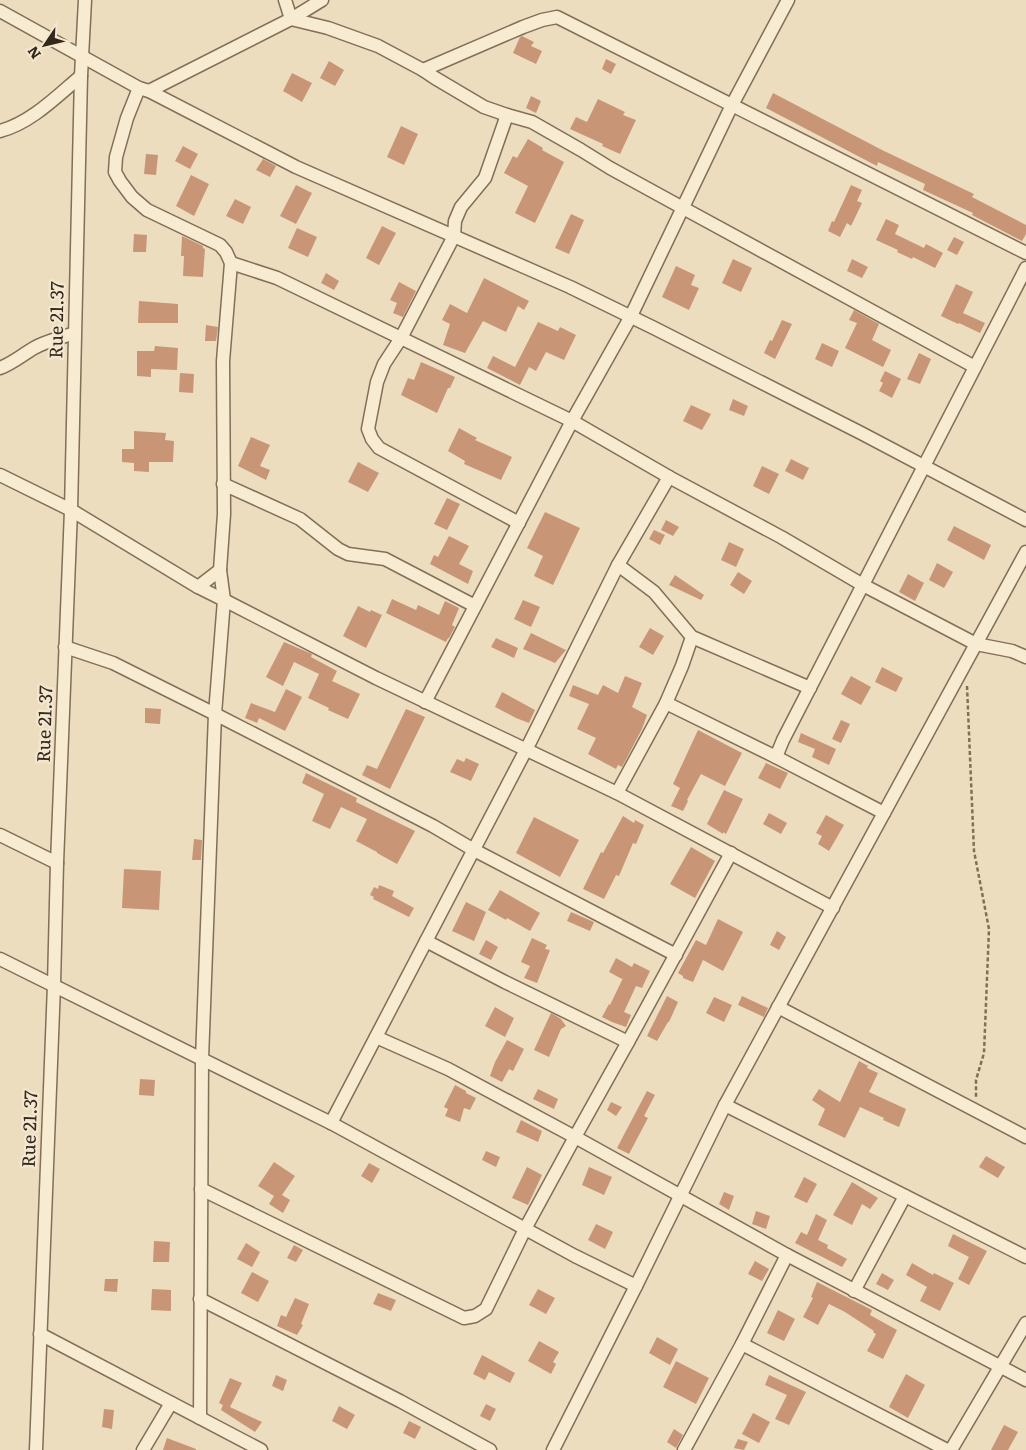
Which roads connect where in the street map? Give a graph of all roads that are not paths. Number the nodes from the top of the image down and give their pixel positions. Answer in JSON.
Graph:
{"nodes":[{"id":1,"x":85,"y":0,"type":"edge"},
{"id":2,"x":285,"y":0,"type":"edge"},
{"id":3,"x":322,"y":0,"type":"edge"},
{"id":4,"x":788,"y":0,"type":"edge"},
{"id":5,"x":0,"y":11,"type":"edge"},
{"id":6,"x":291,"y":19,"type":"junction"},
{"id":7,"x":82,"y":57,"type":"junction"},
{"id":8,"x":423,"y":70,"type":"junction"},
{"id":9,"x":81,"y":76,"type":"junction"},
{"id":10,"x":144,"y":90,"type":"junction"},
{"id":11,"x":732,"y":105,"type":"junction"},
{"id":12,"x":507,"y":115,"type":"junction"},
{"id":13,"x":0,"y":131,"type":"edge"},
{"id":14,"x":682,"y":208,"type":"junction"},
{"id":15,"x":454,"y":236,"type":"junction"},
{"id":16,"x":1026,"y":253,"type":"edge"},
{"id":17,"x":232,"y":262,"type":"junction"},
{"id":18,"x":1026,"y":268,"type":"edge"},
{"id":19,"x":630,"y":318,"type":"junction"},
{"id":20,"x":74,"y":333,"type":"junction"},
{"id":21,"x":401,"y":338,"type":"junction"},
{"id":22,"x":975,"y":367,"type":"junction"},
{"id":23,"x":0,"y":368,"type":"edge"},
{"id":24,"x":572,"y":421,"type":"junction"},
{"id":25,"x":925,"y":466,"type":"junction"},
{"id":26,"x":0,"y":475,"type":"edge"},
{"id":27,"x":669,"y":477,"type":"junction"},
{"id":28,"x":223,"y":484,"type":"junction"},
{"id":29,"x":71,"y":510,"type":"junction"},
{"id":30,"x":1026,"y":520,"type":"edge"},
{"id":31,"x":519,"y":523,"type":"junction"},
{"id":32,"x":1026,"y":552,"type":"edge"},
{"id":33,"x":618,"y":565,"type":"junction"},
{"id":34,"x":220,"y":570,"type":"junction"},
{"id":35,"x":863,"y":585,"type":"junction"},
{"id":36,"x":198,"y":587,"type":"junction"},
{"id":37,"x":224,"y":600,"type":"junction"},
{"id":38,"x":475,"y":606,"type":"junction"},
{"id":39,"x":692,"y":638,"type":"junction"},
{"id":40,"x":976,"y":644,"type":"junction"},
{"id":41,"x":65,"y":647,"type":"junction"},
{"id":42,"x":1026,"y":657,"type":"edge"},
{"id":43,"x":810,"y":688,"type":"junction"},
{"id":44,"x":425,"y":702,"type":"junction"},
{"id":45,"x":666,"y":703,"type":"junction"},
{"id":46,"x":215,"y":714,"type":"junction"},
{"id":47,"x":525,"y":750,"type":"junction"},
{"id":48,"x":776,"y":757,"type":"junction"},
{"id":49,"x":617,"y":793,"type":"junction"},
{"id":50,"x":884,"y":813,"type":"junction"},
{"id":51,"x":0,"y":835,"type":"edge"},
{"id":52,"x":474,"y":850,"type":"junction"},
{"id":53,"x":731,"y":853,"type":"junction"},
{"id":54,"x":57,"y":863,"type":"junction"},
{"id":55,"x":833,"y":908,"type":"junction"},
{"id":56,"x":426,"y":941,"type":"junction"},
{"id":57,"x":676,"y":955,"type":"junction"},
{"id":58,"x":0,"y":959,"type":"edge"},
{"id":59,"x":54,"y":984,"type":"junction"},
{"id":60,"x":778,"y":1007,"type":"junction"},
{"id":61,"x":376,"y":1037,"type":"junction"},
{"id":62,"x":628,"y":1042,"type":"junction"},
{"id":63,"x":202,"y":1059,"type":"junction"},
{"id":64,"x":725,"y":1105,"type":"junction"},
{"id":65,"x":331,"y":1123,"type":"junction"},
{"id":66,"x":575,"y":1137,"type":"junction"},
{"id":67,"x":1026,"y":1137,"type":"edge"},
{"id":68,"x":201,"y":1189,"type":"junction"},
{"id":69,"x":679,"y":1196,"type":"junction"},
{"id":70,"x":905,"y":1196,"type":"junction"},
{"id":71,"x":525,"y":1229,"type":"junction"},
{"id":72,"x":787,"y":1256,"type":"junction"},
{"id":73,"x":1026,"y":1257,"type":"edge"},
{"id":74,"x":636,"y":1286,"type":"junction"},
{"id":75,"x":854,"y":1291,"type":"junction"},
{"id":76,"x":200,"y":1299,"type":"junction"},
{"id":77,"x":1026,"y":1323,"type":"edge"},
{"id":78,"x":40,"y":1334,"type":"junction"},
{"id":79,"x":742,"y":1344,"type":"junction"},
{"id":80,"x":1000,"y":1366,"type":"junction"},
{"id":81,"x":1026,"y":1380,"type":"edge"},
{"id":82,"x":171,"y":1403,"type":"junction"},
{"id":83,"x":200,"y":1418,"type":"junction"},
{"id":84,"x":36,"y":1450,"type":"edge"},
{"id":85,"x":143,"y":1450,"type":"edge"},
{"id":86,"x":261,"y":1450,"type":"edge"},
{"id":87,"x":490,"y":1450,"type":"edge"},
{"id":88,"x":553,"y":1450,"type":"edge"},
{"id":89,"x":684,"y":1450,"type":"edge"},
{"id":90,"x":947,"y":1450,"type":"edge"},
{"id":91,"x":951,"y":1450,"type":"edge"}],
"edges":[{"from":1,"to":7,"type":"street","name":"Rue 21.37"},
{"from":2,"to":6,"type":"street"},
{"from":3,"to":6,"type":"street"},
{"from":4,"to":11,"type":"street"},
{"from":5,"to":7,"type":"street"},
{"from":6,"to":8,"type":"street"},
{"from":6,"to":10,"type":"street"},
{"from":7,"to":9,"type":"street","name":"Rue 21.37"},
{"from":7,"to":10,"type":"street"},
{"from":8,"to":11,"type":"street"},
{"from":8,"to":12,"type":"street"},
{"from":9,"to":13,"type":"street"},
{"from":9,"to":20,"type":"street","name":"Rue 21.37"},
{"from":10,"to":15,"type":"street"},
{"from":10,"to":17,"type":"street"},
{"from":11,"to":14,"type":"street"},
{"from":11,"to":16,"type":"street"},
{"from":12,"to":14,"type":"street"},
{"from":12,"to":15,"type":"street"},
{"from":14,"to":19,"type":"street"},
{"from":14,"to":22,"type":"street"},
{"from":15,"to":19,"type":"street"},
{"from":15,"to":21,"type":"street"},
{"from":17,"to":21,"type":"street"},
{"from":17,"to":28,"type":"street"},
{"from":18,"to":22,"type":"street"},
{"from":19,"to":24,"type":"street"},
{"from":19,"to":25,"type":"street"},
{"from":20,"to":23,"type":"street"},
{"from":20,"to":29,"type":"street","name":"Rue 21.37"},
{"from":21,"to":24,"type":"street"},
{"from":21,"to":31,"type":"street"},
{"from":22,"to":25,"type":"street"},
{"from":24,"to":27,"type":"street"},
{"from":24,"to":31,"type":"street"},
{"from":25,"to":30,"type":"street"},
{"from":25,"to":35,"type":"street"},
{"from":26,"to":29,"type":"street"},
{"from":27,"to":33,"type":"street"},
{"from":27,"to":35,"type":"street"},
{"from":28,"to":34,"type":"street"},
{"from":28,"to":38,"type":"street"},
{"from":29,"to":36,"type":"street"},
{"from":29,"to":41,"type":"street","name":"Rue 21.37"},
{"from":31,"to":38,"type":"street"},
{"from":32,"to":40,"type":"street"},
{"from":33,"to":39,"type":"street"},
{"from":33,"to":47,"type":"street"},
{"from":34,"to":36,"type":"street"},
{"from":34,"to":37,"type":"street"},
{"from":35,"to":40,"type":"street"},
{"from":35,"to":43,"type":"street"},
{"from":36,"to":37,"type":"street"},
{"from":37,"to":44,"type":"street"},
{"from":37,"to":46,"type":"street"},
{"from":38,"to":44,"type":"street"},
{"from":39,"to":43,"type":"street"},
{"from":39,"to":45,"type":"street"},
{"from":40,"to":42,"type":"street"},
{"from":40,"to":50,"type":"street"},
{"from":41,"to":46,"type":"street"},
{"from":41,"to":54,"type":"street","name":"Rue 21.37"},
{"from":43,"to":48,"type":"street"},
{"from":44,"to":47,"type":"street"},
{"from":45,"to":48,"type":"street"},
{"from":45,"to":49,"type":"street"},
{"from":46,"to":52,"type":"street"},
{"from":46,"to":63,"type":"street"},
{"from":47,"to":49,"type":"street"},
{"from":47,"to":52,"type":"street"},
{"from":48,"to":50,"type":"street"},
{"from":49,"to":53,"type":"street"},
{"from":50,"to":55,"type":"street"},
{"from":51,"to":54,"type":"street"},
{"from":52,"to":56,"type":"street"},
{"from":52,"to":57,"type":"street"},
{"from":53,"to":55,"type":"street"},
{"from":53,"to":57,"type":"street"},
{"from":54,"to":59,"type":"street","name":"Rue 21.37"},
{"from":55,"to":60,"type":"street"},
{"from":56,"to":61,"type":"street"},
{"from":56,"to":62,"type":"street"},
{"from":57,"to":62,"type":"street"},
{"from":58,"to":59,"type":"street"},
{"from":59,"to":63,"type":"street"},
{"from":59,"to":78,"type":"street","name":"Rue 21.37"},
{"from":60,"to":64,"type":"street"},
{"from":60,"to":67,"type":"street"},
{"from":61,"to":65,"type":"street"},
{"from":61,"to":66,"type":"street"},
{"from":62,"to":66,"type":"street"},
{"from":63,"to":65,"type":"street"},
{"from":63,"to":68,"type":"street"},
{"from":64,"to":69,"type":"street"},
{"from":64,"to":70,"type":"street"},
{"from":65,"to":71,"type":"street"},
{"from":66,"to":69,"type":"street"},
{"from":66,"to":71,"type":"street"},
{"from":68,"to":71,"type":"street"},
{"from":68,"to":76,"type":"street"},
{"from":69,"to":72,"type":"street"},
{"from":69,"to":74,"type":"street"},
{"from":70,"to":73,"type":"street"},
{"from":70,"to":75,"type":"street"},
{"from":71,"to":74,"type":"street"},
{"from":72,"to":75,"type":"street"},
{"from":72,"to":79,"type":"street"},
{"from":74,"to":88,"type":"street"},
{"from":75,"to":80,"type":"street"},
{"from":76,"to":83,"type":"street"},
{"from":76,"to":87,"type":"street"},
{"from":77,"to":80,"type":"street"},
{"from":78,"to":82,"type":"street"},
{"from":78,"to":84,"type":"street","name":"Rue 21.37"},
{"from":79,"to":89,"type":"street"},
{"from":79,"to":90,"type":"street"},
{"from":80,"to":81,"type":"street"},
{"from":80,"to":91,"type":"street"},
{"from":82,"to":83,"type":"street"},
{"from":82,"to":85,"type":"street"},
{"from":83,"to":86,"type":"street"}]}
